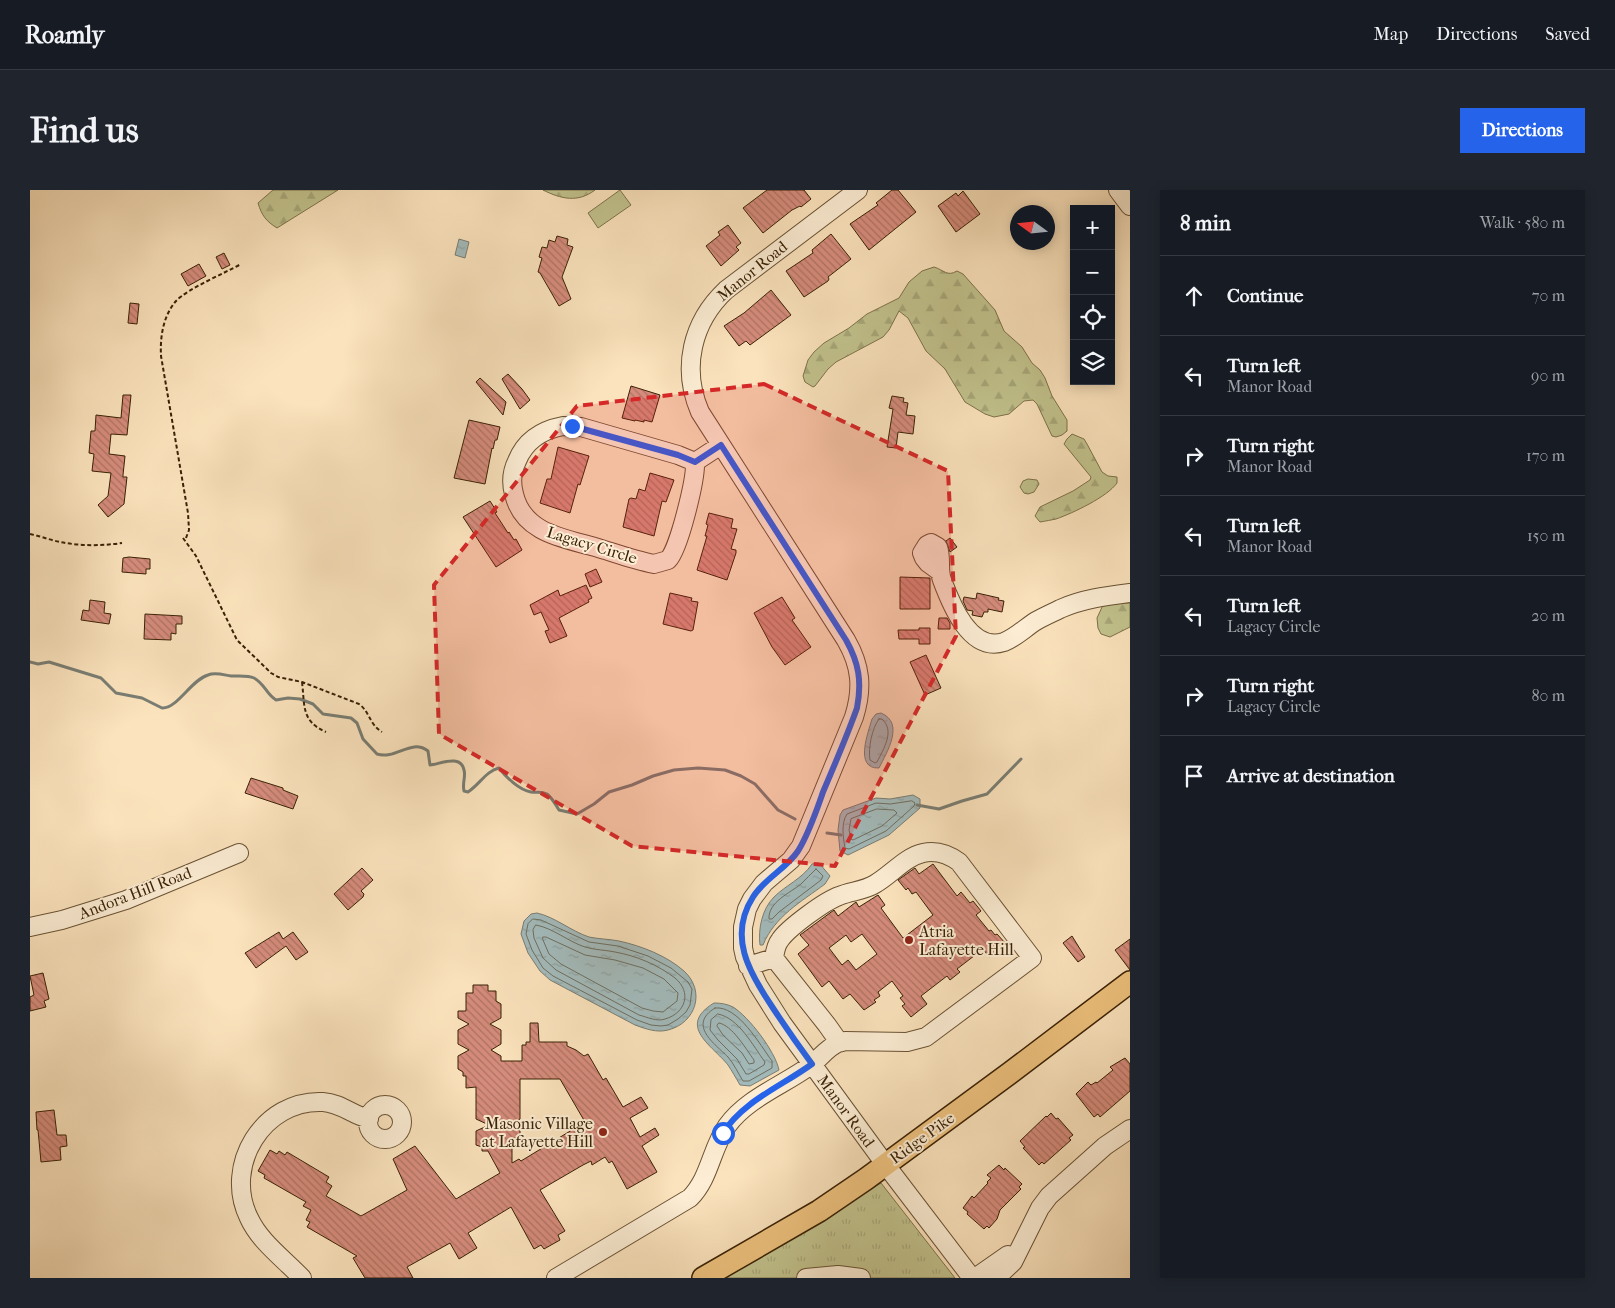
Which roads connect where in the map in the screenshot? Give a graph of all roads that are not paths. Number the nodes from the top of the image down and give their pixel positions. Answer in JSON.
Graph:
{"nodes":[{"id":1,"x":858,"y":190,"type":"edge"},
{"id":2,"x":1118,"y":190,"type":"edge"},
{"id":3,"x":1130,"y":206,"type":"edge"},
{"id":4,"x":721,"y":445,"type":"junction"},
{"id":5,"x":695,"y":462,"type":"junction"},
{"id":6,"x":939,"y":571,"type":"dead end"},
{"id":7,"x":1130,"y":593,"type":"edge"},
{"id":8,"x":239,"y":853,"type":"dead end"},
{"id":9,"x":30,"y":927,"type":"edge"},
{"id":10,"x":774,"y":958,"type":"junction"},
{"id":11,"x":748,"y":966,"type":"junction"},
{"id":12,"x":1130,"y":982,"type":"edge"},
{"id":13,"x":839,"y":1042,"type":"junction"},
{"id":14,"x":812,"y":1064,"type":"junction"},
{"id":15,"x":369,"y":1119,"type":"dead end"},
{"id":16,"x":1130,"y":1129,"type":"edge"},
{"id":17,"x":885,"y":1164,"type":"junction"},
{"id":18,"x":1018,"y":1250,"type":"junction"},
{"id":19,"x":302,"y":1278,"type":"edge"},
{"id":20,"x":556,"y":1278,"type":"edge"},
{"id":21,"x":703,"y":1278,"type":"edge"},
{"id":22,"x":806,"y":1278,"type":"edge"},
{"id":23,"x":861,"y":1278,"type":"edge"},
{"id":24,"x":973,"y":1278,"type":"edge"},
{"id":25,"x":996,"y":1278,"type":"edge"}],
"edges":[{"from":1,"to":4,"type":"street","name":"Manor Road"},
{"from":2,"to":3,"type":"street"},
{"from":4,"to":5,"type":"street"},
{"from":4,"to":11,"type":"street","name":"Manor Road"},
{"from":5,"to":5,"type":"street","name":"Lagacy Circle"},
{"from":6,"to":7,"type":"street"},
{"from":8,"to":9,"type":"street","name":"Andora Hill Road"},
{"from":10,"to":11,"type":"street"},
{"from":10,"to":13,"type":"street"},
{"from":10,"to":13,"type":"street"},
{"from":11,"to":14,"type":"street","name":"Manor Road"},
{"from":12,"to":17,"type":"main road","name":"Ridge Pike"},
{"from":13,"to":14,"type":"street"},
{"from":14,"to":17,"type":"street","name":"Manor Road"},
{"from":14,"to":20,"type":"street"},
{"from":15,"to":19,"type":"street"},
{"from":16,"to":18,"type":"street"},
{"from":17,"to":21,"type":"main road","name":"Ridge Pike"},
{"from":17,"to":24,"type":"street","name":"Manor Road"},
{"from":18,"to":24,"type":"street"},
{"from":18,"to":25,"type":"street"},
{"from":22,"to":23,"type":"street"}]}
